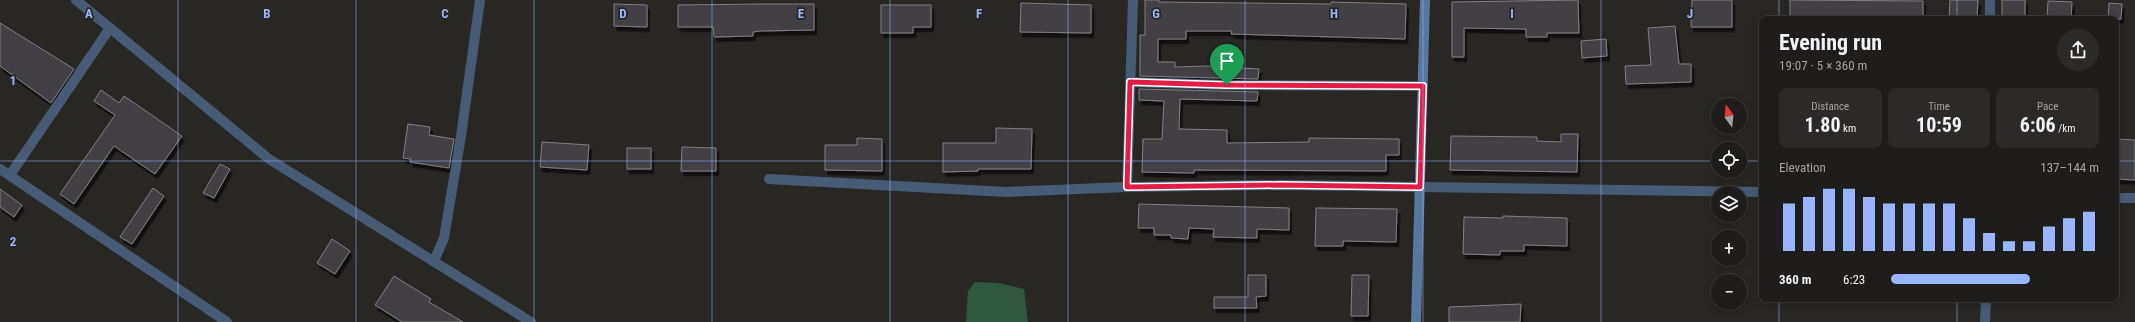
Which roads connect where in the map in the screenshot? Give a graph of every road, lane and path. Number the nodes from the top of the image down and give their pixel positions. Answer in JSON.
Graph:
{"nodes":[{"id":1,"x":76,"y":0,"type":"edge"},
{"id":2,"x":480,"y":0,"type":"edge"},
{"id":3,"x":1133,"y":0,"type":"edge"},
{"id":4,"x":1425,"y":0,"type":"edge"},
{"id":5,"x":1990,"y":0,"type":"edge"},
{"id":6,"x":1990,"y":16,"type":"edge"},
{"id":7,"x":110,"y":28,"type":"junction"},
{"id":8,"x":1130,"y":82,"type":"junction"},
{"id":9,"x":1423,"y":86,"type":"junction"},
{"id":10,"x":0,"y":169,"type":"edge"},
{"id":11,"x":10,"y":175,"type":"junction"},
{"id":12,"x":769,"y":179,"type":"dead end"},
{"id":13,"x":1127,"y":187,"type":"junction"},
{"id":14,"x":1420,"y":187,"type":"junction"},
{"id":15,"x":1759,"y":192,"type":"edge"},
{"id":16,"x":2119,"y":198,"type":"edge"},
{"id":17,"x":2135,"y":198,"type":"edge"},
{"id":18,"x":434,"y":261,"type":"junction"},
{"id":19,"x":1986,"y":302,"type":"edge"},
{"id":20,"x":228,"y":322,"type":"edge"},
{"id":21,"x":531,"y":322,"type":"edge"},
{"id":22,"x":1416,"y":322,"type":"edge"},
{"id":23,"x":1985,"y":322,"type":"edge"}],
"edges":[{"from":1,"to":7,"type":"street"},
{"from":2,"to":18,"type":"street"},
{"from":3,"to":8,"type":"street"},
{"from":4,"to":9,"type":"street"},
{"from":5,"to":6,"type":"street"},
{"from":7,"to":11,"type":"street"},
{"from":7,"to":18,"type":"street"},
{"from":8,"to":9,"type":"street"},
{"from":8,"to":13,"type":"street"},
{"from":9,"to":14,"type":"street"},
{"from":10,"to":11,"type":"street"},
{"from":11,"to":20,"type":"street"},
{"from":12,"to":13,"type":"street"},
{"from":13,"to":14,"type":"street"},
{"from":14,"to":15,"type":"street"},
{"from":14,"to":22,"type":"street"},
{"from":16,"to":17,"type":"street"},
{"from":18,"to":21,"type":"street"},
{"from":19,"to":23,"type":"street"}]}
